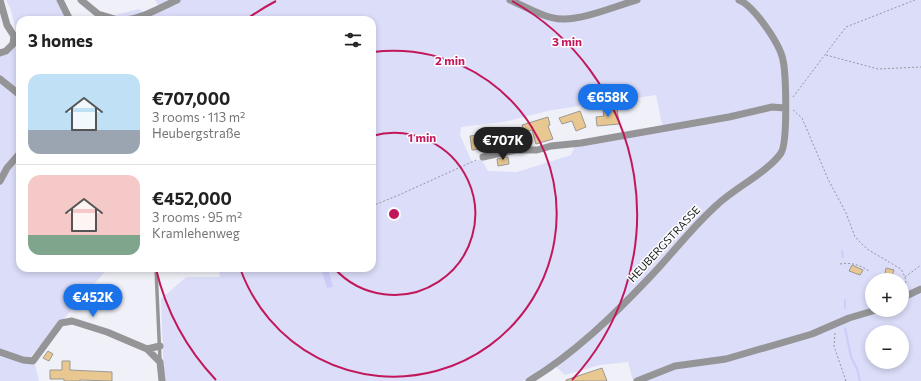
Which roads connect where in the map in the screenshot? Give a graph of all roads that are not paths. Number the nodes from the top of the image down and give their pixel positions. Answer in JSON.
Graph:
{"nodes":[{"id":1,"x":0,"y":0,"type":"edge"},
{"id":2,"x":60,"y":0,"type":"edge"},
{"id":3,"x":81,"y":0,"type":"edge"},
{"id":4,"x":177,"y":0,"type":"edge"},
{"id":5,"x":510,"y":0,"type":"edge"},
{"id":6,"x":637,"y":0,"type":"edge"},
{"id":7,"x":739,"y":0,"type":"edge"},
{"id":8,"x":68,"y":16,"type":"edge"},
{"id":9,"x":105,"y":16,"type":"edge"},
{"id":10,"x":143,"y":16,"type":"edge"},
{"id":11,"x":0,"y":53,"type":"edge"},
{"id":12,"x":0,"y":79,"type":"edge"},
{"id":13,"x":16,"y":92,"type":"edge"},
{"id":14,"x":785,"y":108,"type":"junction"},
{"id":15,"x":483,"y":157,"type":"road end"},
{"id":16,"x":16,"y":158,"type":"edge"},
{"id":17,"x":0,"y":181,"type":"edge"},
{"id":18,"x":156,"y":272,"type":"edge"},
{"id":19,"x":921,"y":289,"type":"edge"},
{"id":20,"x":909,"y":295,"type":"edge"},
{"id":21,"x":865,"y":314,"type":"edge"},
{"id":22,"x":160,"y":346,"type":"junction"},
{"id":23,"x":147,"y":349,"type":"junction"},
{"id":24,"x":0,"y":352,"type":"edge"},
{"id":25,"x":160,"y":362,"type":"junction"},
{"id":26,"x":162,"y":381,"type":"edge"},
{"id":27,"x":529,"y":381,"type":"edge"},
{"id":28,"x":637,"y":381,"type":"edge"}],
"edges":[{"from":1,"to":11,"type":"street"},
{"from":2,"to":8,"type":"street"},
{"from":3,"to":9,"type":"street"},
{"from":4,"to":10,"type":"street"},
{"from":5,"to":6,"type":"street"},
{"from":7,"to":14,"type":"street","name":"HEUBERGSTRASSE"},
{"from":12,"to":13,"type":"street"},
{"from":14,"to":15,"type":"street"},
{"from":14,"to":27,"type":"street","name":"HEUBERGSTRASSE"},
{"from":16,"to":17,"type":"street"},
{"from":18,"to":22,"type":"lane"},
{"from":19,"to":20,"type":"street"},
{"from":21,"to":28,"type":"street"},
{"from":22,"to":23,"type":"street"},
{"from":22,"to":25,"type":"lane"},
{"from":23,"to":24,"type":"street"},
{"from":23,"to":25,"type":"street"},
{"from":25,"to":26,"type":"street"}]}
